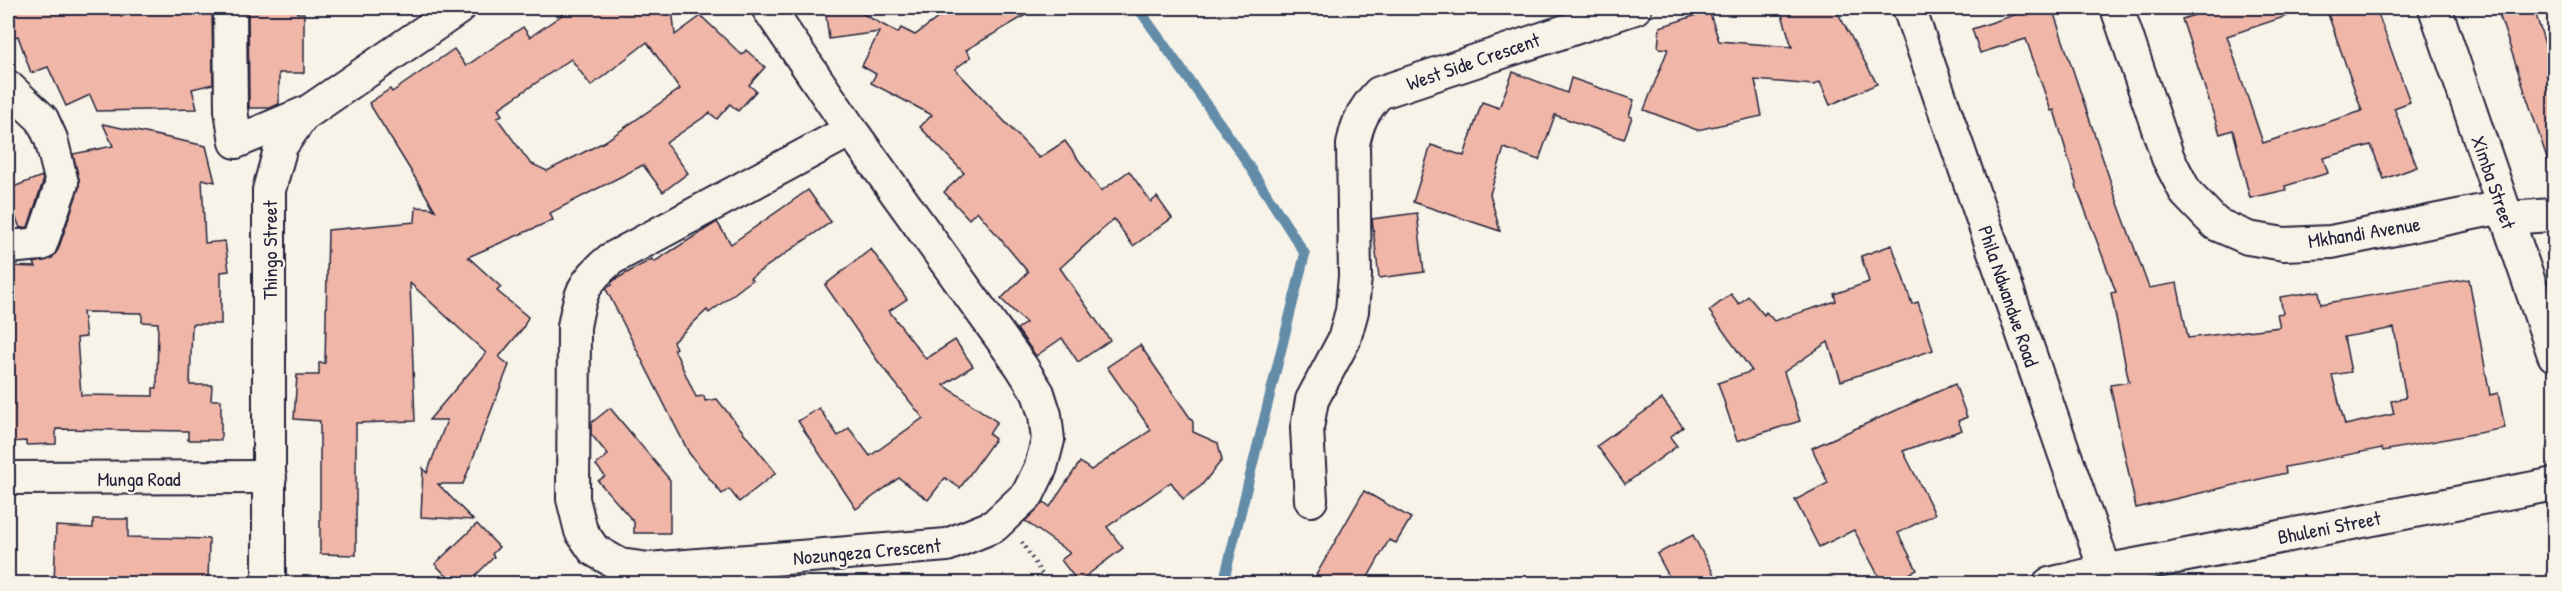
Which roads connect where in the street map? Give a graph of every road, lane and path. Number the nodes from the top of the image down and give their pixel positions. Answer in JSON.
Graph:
{"nodes":[{"id":1,"x":230,"y":8,"type":"edge"},
{"id":2,"x":459,"y":8,"type":"edge"},
{"id":3,"x":768,"y":8,"type":"edge"},
{"id":4,"x":1635,"y":8,"type":"edge"},
{"id":5,"x":1909,"y":8,"type":"edge"},
{"id":6,"x":2117,"y":8,"type":"edge"},
{"id":7,"x":2435,"y":8,"type":"edge"},
{"id":8,"x":1561,"y":18,"type":"edge"},
{"id":9,"x":8,"y":87,"type":"edge"},
{"id":10,"x":306,"y":113,"type":"junction"},
{"id":11,"x":851,"y":130,"type":"junction"},
{"id":12,"x":2504,"y":212,"type":"junction"},
{"id":13,"x":2554,"y":214,"type":"edge"},
{"id":14,"x":8,"y":247,"type":"edge"},
{"id":15,"x":2554,"y":355,"type":"edge"},
{"id":16,"x":270,"y":477,"type":"junction"},
{"id":17,"x":8,"y":478,"type":"edge"},
{"id":18,"x":2554,"y":484,"type":"edge"},
{"id":19,"x":1311,"y":500,"type":"dead end"},
{"id":20,"x":994,"y":526,"type":"junction"},
{"id":21,"x":2107,"y":577,"type":"edge"},
{"id":22,"x":269,"y":584,"type":"edge"},
{"id":23,"x":1048,"y":584,"type":"edge"},
{"id":24,"x":2049,"y":584,"type":"edge"}],
"edges":[{"from":1,"to":10,"type":"street"},
{"from":2,"to":10,"type":"street","name":"Thingo Street"},
{"from":3,"to":11,"type":"street","name":"Nozungeza Crescent"},
{"from":4,"to":8,"type":"street","name":"West Side Crescent"},
{"from":5,"to":21,"type":"street","name":"Phila Ndwandwe Road"},
{"from":6,"to":12,"type":"street","name":"Mkhandi Avenue"},
{"from":7,"to":12,"type":"street","name":"Ximba Street"},
{"from":8,"to":19,"type":"street","name":"West Side Crescent"},
{"from":9,"to":14,"type":"street"},
{"from":10,"to":16,"type":"street","name":"Thingo Street"},
{"from":11,"to":20,"type":"street","name":"Nozungeza Crescent"},
{"from":11,"to":20,"type":"street","name":"Nozungeza Crescent"},
{"from":12,"to":13,"type":"street","name":"Mkhandi Avenue"},
{"from":12,"to":15,"type":"street","name":"Ximba Street"},
{"from":16,"to":17,"type":"street","name":"Munga Road"},
{"from":16,"to":22,"type":"street","name":"Thingo Street"},
{"from":18,"to":21,"type":"street","name":"Bhuleni Street"},
{"from":20,"to":23,"type":"path"},
{"from":21,"to":24,"type":"street","name":"Bhuleni Street"}]}
